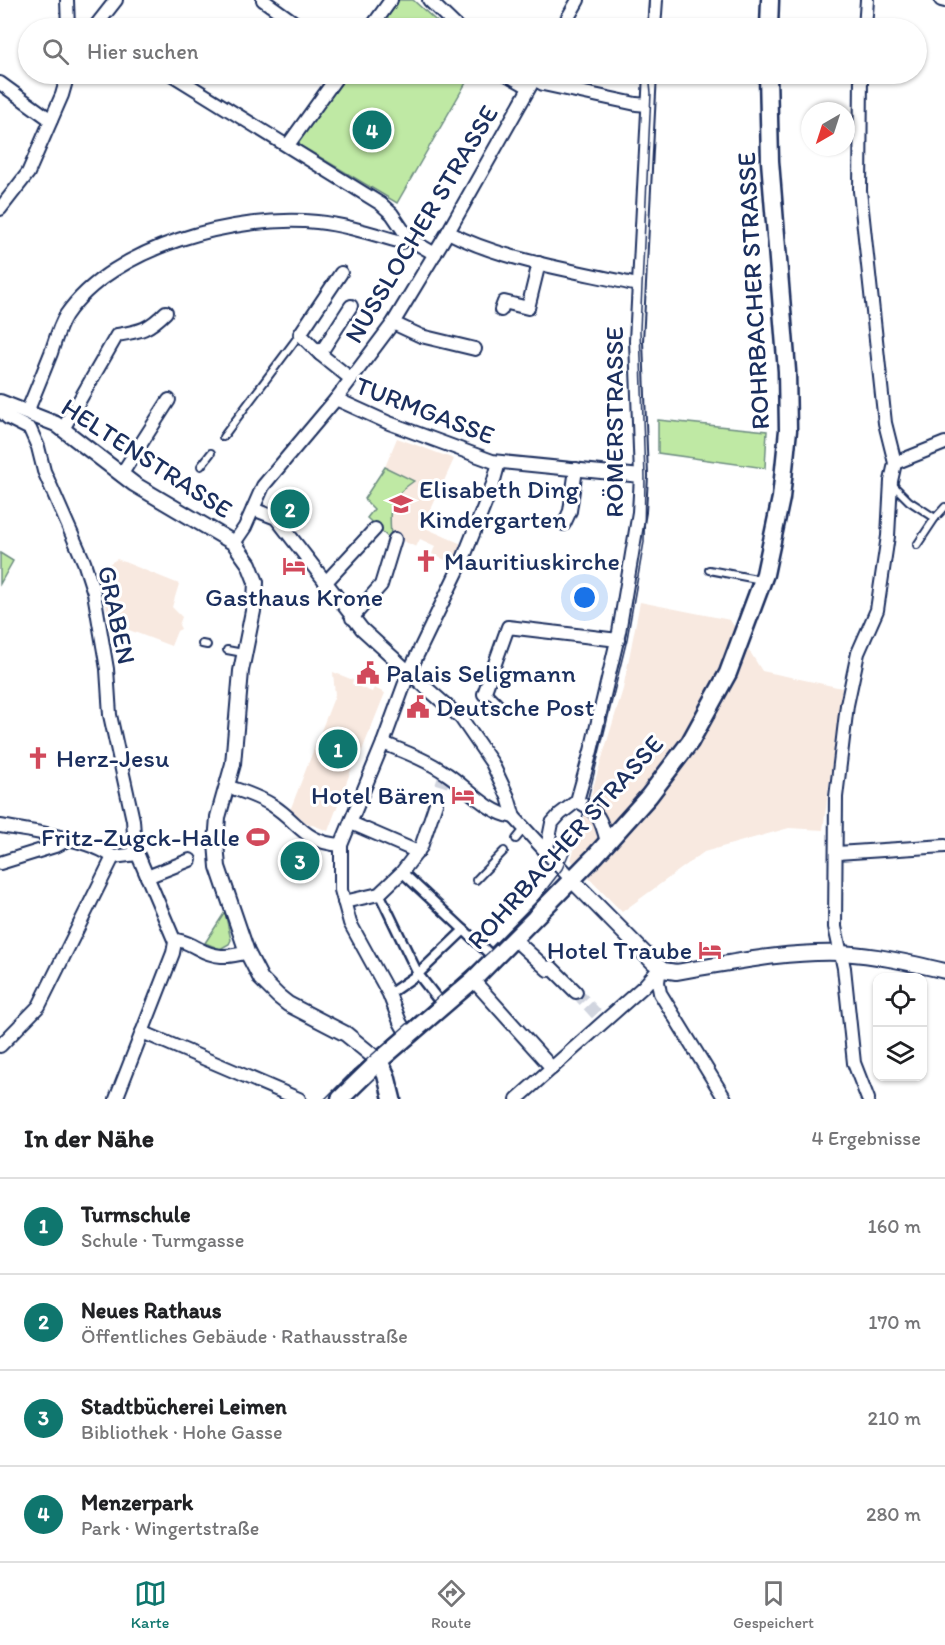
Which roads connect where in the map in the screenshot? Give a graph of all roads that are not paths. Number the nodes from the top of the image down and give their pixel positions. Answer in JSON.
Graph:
{"nodes":[{"id":1,"x":67,"y":0,"type":"edge"},
{"id":2,"x":116,"y":0,"type":"edge"},
{"id":3,"x":263,"y":0,"type":"edge"},
{"id":4,"x":391,"y":0,"type":"edge"},
{"id":5,"x":429,"y":0,"type":"edge"},
{"id":6,"x":578,"y":0,"type":"edge"},
{"id":7,"x":657,"y":0,"type":"edge"},
{"id":8,"x":770,"y":0,"type":"edge"},
{"id":9,"x":867,"y":0,"type":"edge"},
{"id":10,"x":68,"y":18,"type":"edge"},
{"id":11,"x":102,"y":18,"type":"edge"},
{"id":12,"x":288,"y":18,"type":"edge"},
{"id":13,"x":378,"y":18,"type":"edge"},
{"id":14,"x":448,"y":18,"type":"edge"},
{"id":15,"x":568,"y":18,"type":"edge"},
{"id":16,"x":655,"y":18,"type":"edge"},
{"id":17,"x":769,"y":18,"type":"edge"},
{"id":18,"x":865,"y":18,"type":"edge"},
{"id":19,"x":0,"y":83,"type":"edge"},
{"id":20,"x":65,"y":84,"type":"edge"},
{"id":21,"x":187,"y":84,"type":"edge"},
{"id":22,"x":332,"y":84,"type":"edge"},
{"id":23,"x":531,"y":84,"type":"edge"},
{"id":24,"x":543,"y":84,"type":"edge"},
{"id":25,"x":649,"y":84,"type":"edge"},
{"id":26,"x":768,"y":84,"type":"edge"},
{"id":27,"x":861,"y":84,"type":"edge"},
{"id":28,"x":648,"y":105,"type":"junction"},
{"id":29,"x":51,"y":120,"type":"junction"},
{"id":30,"x":288,"y":145,"type":"junction"},
{"id":31,"x":0,"y":209,"type":"edge"},
{"id":32,"x":448,"y":232,"type":"junction"},
{"id":33,"x":409,"y":240,"type":"junction"},
{"id":34,"x":435,"y":254,"type":"junction"},
{"id":35,"x":539,"y":262,"type":"junction"},
{"id":36,"x":341,"y":273,"type":"dead end"},
{"id":37,"x":638,"y":285,"type":"junction"},
{"id":38,"x":504,"y":301,"type":"dead end"},
{"id":39,"x":351,"y":306,"type":"dead end"},
{"id":40,"x":166,"y":312,"type":"dead end"},
{"id":41,"x":393,"y":323,"type":"junction"},
{"id":42,"x":300,"y":334,"type":"junction"},
{"id":43,"x":475,"y":349,"type":"dead end"},
{"id":44,"x":320,"y":354,"type":"junction"},
{"id":45,"x":350,"y":378,"type":"junction"},
{"id":46,"x":336,"y":399,"type":"junction"},
{"id":47,"x":170,"y":400,"type":"dead end"},
{"id":48,"x":0,"y":402,"type":"edge"},
{"id":49,"x":0,"y":410,"type":"edge"},
{"id":50,"x":27,"y":412,"type":"junction"},
{"id":51,"x":63,"y":429,"type":"junction"},
{"id":52,"x":223,"y":437,"type":"dead end"},
{"id":53,"x":945,"y":443,"type":"edge"},
{"id":54,"x":211,"y":453,"type":"dead end"},
{"id":55,"x":499,"y":462,"type":"junction"},
{"id":56,"x":895,"y":462,"type":"junction"},
{"id":57,"x":201,"y":466,"type":"dead end"},
{"id":58,"x":576,"y":470,"type":"junction"},
{"id":59,"x":121,"y":475,"type":"junction"},
{"id":60,"x":641,"y":476,"type":"junction"},
{"id":61,"x":891,"y":484,"type":"junction"},
{"id":62,"x":945,"y":507,"type":"edge"},
{"id":63,"x":253,"y":509,"type":"junction"},
{"id":64,"x":935,"y":519,"type":"junction"},
{"id":65,"x":564,"y":524,"type":"dead end"},
{"id":66,"x":375,"y":529,"type":"dead end"},
{"id":67,"x":395,"y":539,"type":"dead end"},
{"id":68,"x":234,"y":543,"type":"junction"},
{"id":69,"x":917,"y":545,"type":"dead end"},
{"id":70,"x":709,"y":570,"type":"dead end"},
{"id":71,"x":763,"y":580,"type":"junction"},
{"id":72,"x":325,"y":583,"type":"junction"},
{"id":73,"x":352,"y":618,"type":"junction"},
{"id":74,"x":617,"y":645,"type":"junction"},
{"id":75,"x":227,"y":650,"type":"dead end"},
{"id":76,"x":243,"y":653,"type":"junction"},
{"id":77,"x":409,"y":672,"type":"junction"},
{"id":78,"x":485,"y":692,"type":"joint"},
{"id":79,"x":499,"y":703,"type":"dead end"},
{"id":80,"x":383,"y":743,"type":"junction"},
{"id":81,"x":227,"y":786,"type":"junction"},
{"id":82,"x":577,"y":801,"type":"junction"},
{"id":83,"x":436,"y":803,"type":"tunnel mouth"},
{"id":84,"x":514,"y":817,"type":"junction"},
{"id":85,"x":351,"y":823,"type":"junction"},
{"id":86,"x":0,"y":826,"type":"edge"},
{"id":87,"x":524,"y":829,"type":"junction"},
{"id":88,"x":516,"y":839,"type":"dead end"},
{"id":89,"x":67,"y":840,"type":"junction"},
{"id":90,"x":608,"y":842,"type":"junction"},
{"id":91,"x":341,"y":845,"type":"junction"},
{"id":92,"x":945,"y":846,"type":"edge"},
{"id":93,"x":504,"y":851,"type":"dead end"},
{"id":94,"x":418,"y":852,"type":"junction"},
{"id":95,"x":546,"y":853,"type":"junction"},
{"id":96,"x":837,"y":853,"type":"junction"},
{"id":97,"x":137,"y":854,"type":"junction"},
{"id":98,"x":113,"y":856,"type":"junction"},
{"id":99,"x":190,"y":860,"type":"dead end"},
{"id":100,"x":0,"y":863,"type":"edge"},
{"id":101,"x":147,"y":877,"type":"junction"},
{"id":102,"x":476,"y":880,"type":"dead end"},
{"id":103,"x":572,"y":880,"type":"junction"},
{"id":104,"x":344,"y":902,"type":"junction"},
{"id":105,"x":464,"y":930,"type":"junction"},
{"id":106,"x":514,"y":939,"type":"junction"},
{"id":107,"x":175,"y":940,"type":"junction"},
{"id":108,"x":247,"y":952,"type":"junction"},
{"id":109,"x":839,"y":953,"type":"junction"},
{"id":110,"x":495,"y":959,"type":"junction"},
{"id":111,"x":660,"y":968,"type":"junction"},
{"id":112,"x":945,"y":971,"type":"edge"},
{"id":113,"x":418,"y":974,"type":"junction"},
{"id":114,"x":473,"y":980,"type":"junction"},
{"id":115,"x":576,"y":992,"type":"tunnel mouth"},
{"id":116,"x":389,"y":994,"type":"junction"},
{"id":117,"x":443,"y":1006,"type":"junction"},
{"id":118,"x":142,"y":1032,"type":"junction"},
{"id":119,"x":408,"y":1036,"type":"junction"},
{"id":120,"x":0,"y":1045,"type":"edge"},
{"id":121,"x":379,"y":1061,"type":"junction"},
{"id":122,"x":552,"y":1068,"type":"junction"},
{"id":123,"x":116,"y":1099,"type":"edge"},
{"id":124,"x":299,"y":1099,"type":"edge"},
{"id":125,"x":340,"y":1099,"type":"edge"},
{"id":126,"x":392,"y":1099,"type":"edge"},
{"id":127,"x":517,"y":1099,"type":"edge"},
{"id":128,"x":724,"y":1099,"type":"edge"},
{"id":129,"x":868,"y":1099,"type":"edge"}],
"edges":[{"from":1,"to":10,"type":"street"},
{"from":2,"to":11,"type":"street"},
{"from":3,"to":12,"type":"street"},
{"from":4,"to":13,"type":"street"},
{"from":5,"to":14,"type":"street"},
{"from":6,"to":15,"type":"street"},
{"from":7,"to":16,"type":"street"},
{"from":8,"to":17,"type":"main road"},
{"from":9,"to":18,"type":"street"},
{"from":19,"to":29,"type":"street"},
{"from":20,"to":29,"type":"street"},
{"from":21,"to":30,"type":"street"},
{"from":22,"to":30,"type":"street"},
{"from":23,"to":32,"type":"street","name":"NUSSLOCHER STRASSE"},
{"from":24,"to":28,"type":"street"},
{"from":25,"to":28,"type":"street","name":"RÖMERSTRASSE"},
{"from":26,"to":71,"type":"main road","name":"ROHRBACHER STRASSE"},
{"from":27,"to":56,"type":"street"},
{"from":28,"to":37,"type":"street","name":"RÖMERSTRASSE"},
{"from":29,"to":31,"type":"street"},
{"from":30,"to":33,"type":"street"},
{"from":32,"to":34,"type":"street","name":"NUSSLOCHER STRASSE"},
{"from":32,"to":35,"type":"street"},
{"from":33,"to":34,"type":"street"},
{"from":33,"to":50,"type":"street"},
{"from":34,"to":41,"type":"street","name":"NUSSLOCHER STRASSE"},
{"from":35,"to":37,"type":"street"},
{"from":35,"to":38,"type":"street"},
{"from":36,"to":42,"type":"street"},
{"from":37,"to":60,"type":"street","name":"RÖMERSTRASSE"},
{"from":39,"to":44,"type":"street"},
{"from":40,"to":51,"type":"street"},
{"from":41,"to":43,"type":"street"},
{"from":41,"to":45,"type":"street","name":"NUSSLOCHER STRASSE"},
{"from":42,"to":44,"type":"street"},
{"from":42,"to":52,"type":"lane"},
{"from":44,"to":45,"type":"street"},
{"from":45,"to":46,"type":"street","name":"NUSSLOCHER STRASSE"},
{"from":46,"to":55,"type":"street","name":"TURMGASSE"},
{"from":46,"to":63,"type":"street","name":"NUSSLOCHER STRASSE"},
{"from":47,"to":59,"type":"street"},
{"from":48,"to":50,"type":"street","name":"HELTENSTRASSE"},
{"from":49,"to":97,"type":"street","name":"GRABEN"},
{"from":50,"to":51,"type":"street","name":"HELTENSTRASSE"},
{"from":51,"to":59,"type":"street","name":"HELTENSTRASSE"},
{"from":53,"to":56,"type":"street"},
{"from":54,"to":57,"type":"lane"},
{"from":55,"to":58,"type":"street","name":"TURMGASSE"},
{"from":55,"to":77,"type":"street","name":"TURMGASSE"},
{"from":56,"to":61,"type":"street"},
{"from":58,"to":60,"type":"street","name":"TURMGASSE"},
{"from":58,"to":65,"type":"street"},
{"from":59,"to":68,"type":"street","name":"HELTENSTRASSE"},
{"from":60,"to":74,"type":"street","name":"RÖMERSTRASSE"},
{"from":61,"to":64,"type":"lane"},
{"from":61,"to":96,"type":"street"},
{"from":62,"to":64,"type":"lane"},
{"from":63,"to":68,"type":"street","name":"NUSSLOCHER STRASSE"},
{"from":63,"to":72,"type":"street"},
{"from":64,"to":69,"type":"lane"},
{"from":66,"to":72,"type":"street"},
{"from":67,"to":73,"type":"street"},
{"from":68,"to":76,"type":"street"},
{"from":70,"to":71,"type":"lane"},
{"from":71,"to":90,"type":"main road","name":"ROHRBACHER STRASSE"},
{"from":72,"to":73,"type":"street"},
{"from":73,"to":77,"type":"street"},
{"from":74,"to":78,"type":"street"},
{"from":74,"to":82,"type":"street","name":"RÖMERSTRASSE"},
{"from":75,"to":76,"type":"lane"},
{"from":76,"to":81,"type":"street"},
{"from":77,"to":80,"type":"street","name":"TURMGASSE"},
{"from":77,"to":84,"type":"street"},
{"from":78,"to":79,"type":"lane"},
{"from":80,"to":84,"type":"street"},
{"from":80,"to":85,"type":"street","name":"TURMGASSE"},
{"from":81,"to":91,"type":"street"},
{"from":81,"to":108,"type":"street"},
{"from":82,"to":90,"type":"street"},
{"from":82,"to":95,"type":"street"},
{"from":83,"to":94,"type":"street"},
{"from":84,"to":87,"type":"street"},
{"from":85,"to":91,"type":"street","name":"TURMGASSE"},
{"from":85,"to":94,"type":"street"},
{"from":86,"to":89,"type":"street"},
{"from":87,"to":88,"type":"lane"},
{"from":87,"to":95,"type":"street"},
{"from":89,"to":98,"type":"street"},
{"from":89,"to":100,"type":"street"},
{"from":90,"to":103,"type":"main road","name":"ROHRBACHER STRASSE"},
{"from":91,"to":104,"type":"street","name":"TURMGASSE"},
{"from":92,"to":96,"type":"street"},
{"from":93,"to":102,"type":"lane"},
{"from":94,"to":104,"type":"street"},
{"from":95,"to":103,"type":"street"},
{"from":96,"to":109,"type":"street"},
{"from":97,"to":98,"type":"street"},
{"from":97,"to":101,"type":"street","name":"GRABEN"},
{"from":98,"to":120,"type":"street"},
{"from":99,"to":101,"type":"street"},
{"from":101,"to":107,"type":"street","name":"GRABEN"},
{"from":103,"to":106,"type":"main road","name":"ROHRBACHER STRASSE"},
{"from":103,"to":111,"type":"street"},
{"from":104,"to":116,"type":"street","name":"TURMGASSE"},
{"from":105,"to":110,"type":"street"},
{"from":105,"to":113,"type":"street"},
{"from":105,"to":113,"type":"street"},
{"from":106,"to":110,"type":"main road","name":"ROHRBACHER STRASSE"},
{"from":106,"to":115,"type":"street"},
{"from":107,"to":108,"type":"street"},
{"from":107,"to":118,"type":"street"},
{"from":108,"to":121,"type":"street"},
{"from":109,"to":111,"type":"street"},
{"from":109,"to":112,"type":"street"},
{"from":109,"to":129,"type":"street"},
{"from":110,"to":114,"type":"main road","name":"ROHRBACHER STRASSE"},
{"from":111,"to":122,"type":"street"},
{"from":111,"to":128,"type":"street"},
{"from":113,"to":116,"type":"street"},
{"from":113,"to":117,"type":"street"},
{"from":114,"to":117,"type":"main road","name":"ROHRBACHER STRASSE"},
{"from":114,"to":122,"type":"street"},
{"from":116,"to":119,"type":"street","name":"TURMGASSE"},
{"from":117,"to":119,"type":"main road","name":"ROHRBACHER STRASSE"},
{"from":118,"to":123,"type":"street"},
{"from":118,"to":124,"type":"street"},
{"from":119,"to":121,"type":"main road","name":"ROHRBACHER STRASSE"},
{"from":121,"to":125,"type":"main road","name":"ROHRBACHER STRASSE"},
{"from":121,"to":126,"type":"main road"},
{"from":122,"to":127,"type":"street"}]}
